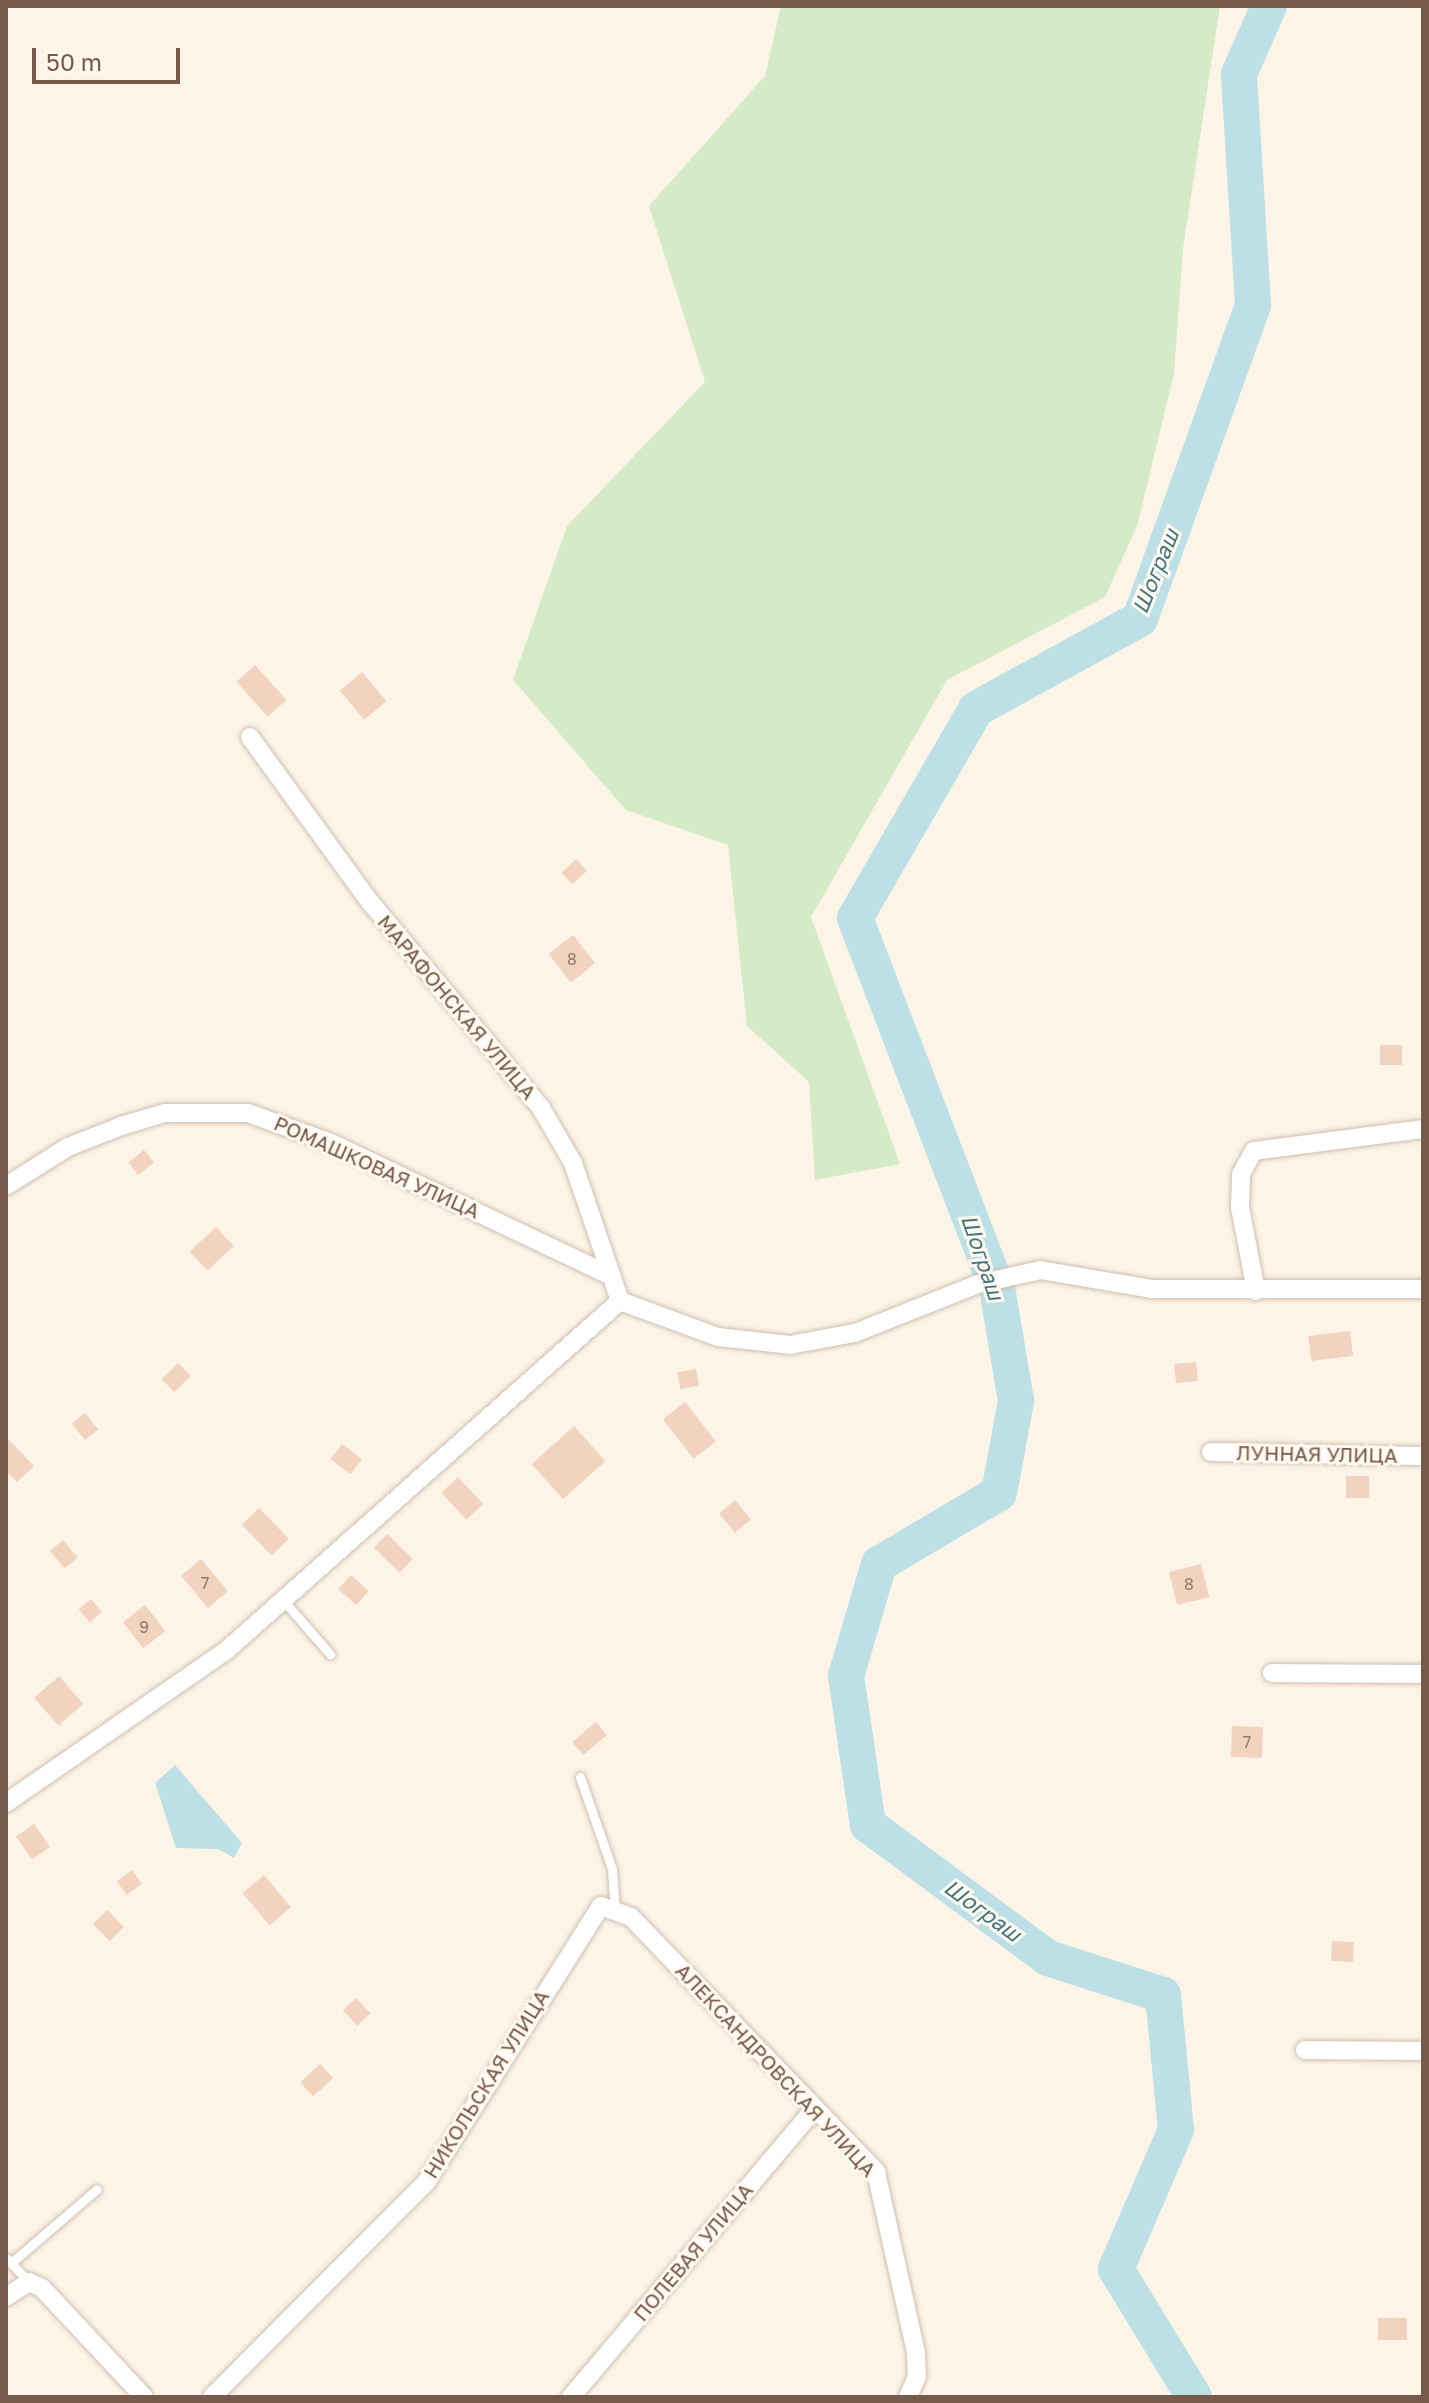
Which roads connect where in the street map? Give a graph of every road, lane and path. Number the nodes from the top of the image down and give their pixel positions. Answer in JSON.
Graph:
{"nodes":[{"id":1,"x":250,"y":737,"type":"dead end"},
{"id":2,"x":1423,"y":1129,"type":"edge"},
{"id":3,"x":6,"y":1186,"type":"edge"},
{"id":4,"x":609,"y":1275,"type":"junction"},
{"id":5,"x":1423,"y":1289,"type":"edge"},
{"id":6,"x":1256,"y":1291,"type":"junction"},
{"id":7,"x":620,"y":1301,"type":"junction"},
{"id":8,"x":1211,"y":1452,"type":"dead end"},
{"id":9,"x":1423,"y":1456,"type":"edge"},
{"id":10,"x":283,"y":1600,"type":"junction"},
{"id":11,"x":330,"y":1654,"type":"dead end"},
{"id":12,"x":1272,"y":1673,"type":"dead end"},
{"id":13,"x":1423,"y":1674,"type":"edge"},
{"id":14,"x":580,"y":1777,"type":"dead end"},
{"id":15,"x":6,"y":1803,"type":"edge"},
{"id":16,"x":615,"y":1908,"type":"junction"},
{"id":17,"x":1305,"y":2050,"type":"dead end"},
{"id":18,"x":1423,"y":2051,"type":"edge"},
{"id":19,"x":815,"y":2108,"type":"junction"},
{"id":20,"x":97,"y":2189,"type":"dead end"},
{"id":21,"x":9,"y":2261,"type":"edge"},
{"id":22,"x":29,"y":2282,"type":"junction"},
{"id":23,"x":6,"y":2297,"type":"edge"},
{"id":24,"x":144,"y":2397,"type":"edge"},
{"id":25,"x":212,"y":2397,"type":"edge"},
{"id":26,"x":571,"y":2397,"type":"edge"},
{"id":27,"x":908,"y":2397,"type":"edge"}],
"edges":[{"from":1,"to":4,"type":"street","name":"МАРАФОНСКАЯ УЛИЦА"},
{"from":2,"to":6,"type":"street"},
{"from":3,"to":4,"type":"street","name":"РОМАШКОВАЯ УЛИЦА"},
{"from":4,"to":7,"type":"street","name":"МАРАФОНСКАЯ УЛИЦА"},
{"from":5,"to":6,"type":"street"},
{"from":6,"to":7,"type":"street"},
{"from":7,"to":10,"type":"street"},
{"from":8,"to":9,"type":"street","name":"ЛУННАЯ УЛИЦА"},
{"from":10,"to":11,"type":"lane"},
{"from":10,"to":15,"type":"street"},
{"from":12,"to":13,"type":"street"},
{"from":14,"to":16,"type":"lane"},
{"from":16,"to":19,"type":"street","name":"АЛЕКСАНДРОВСКАЯ УЛИЦА"},
{"from":16,"to":25,"type":"street","name":"НИКОЛЬСКАЯ УЛИЦА"},
{"from":17,"to":18,"type":"street"},
{"from":19,"to":26,"type":"street","name":"ПОЛЕВАЯ УЛИЦА"},
{"from":19,"to":27,"type":"street","name":"АЛЕКСАНДРОВСКАЯ УЛИЦА"},
{"from":20,"to":21,"type":"lane"},
{"from":21,"to":22,"type":"lane"},
{"from":22,"to":23,"type":"street"},
{"from":22,"to":24,"type":"street"}]}
